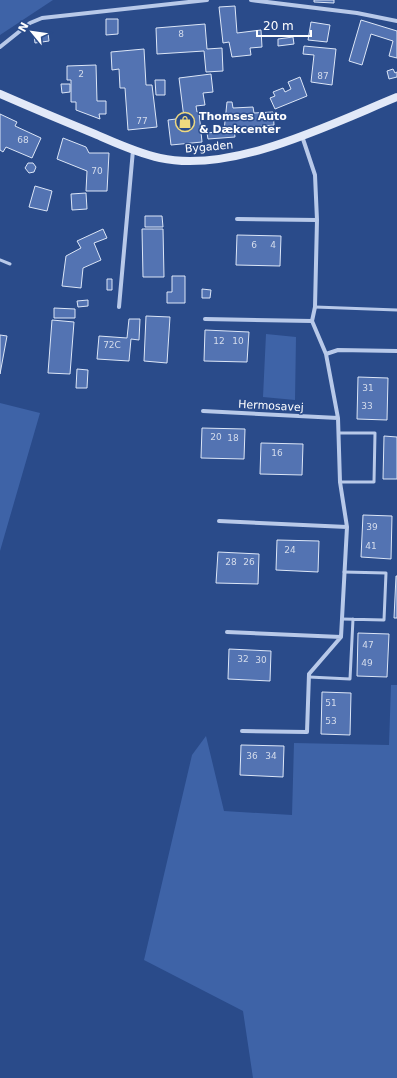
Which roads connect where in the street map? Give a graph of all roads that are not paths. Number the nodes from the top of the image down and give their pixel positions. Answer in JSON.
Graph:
{"nodes":[{"id":1,"x":207,"y":0,"type":"edge"},
{"id":2,"x":250,"y":0,"type":"edge"},
{"id":3,"x":397,"y":22,"type":"edge"},
{"id":4,"x":0,"y":47,"type":"edge"},
{"id":5,"x":0,"y":94,"type":"edge"},
{"id":6,"x":397,"y":97,"type":"edge"},
{"id":7,"x":302,"y":136,"type":"junction"},
{"id":8,"x":134,"y":150,"type":"junction"},
{"id":9,"x":237,"y":218,"type":"dead end"},
{"id":10,"x":317,"y":220,"type":"junction"},
{"id":11,"x":0,"y":260,"type":"edge"},
{"id":12,"x":10,"y":264,"type":"dead end"},
{"id":13,"x":119,"y":307,"type":"dead end"},
{"id":14,"x":315,"y":307,"type":"junction"},
{"id":15,"x":397,"y":310,"type":"edge"},
{"id":16,"x":205,"y":319,"type":"dead end"},
{"id":17,"x":312,"y":321,"type":"junction"},
{"id":18,"x":397,"y":351,"type":"edge"},
{"id":19,"x":326,"y":354,"type":"junction"},
{"id":20,"x":203,"y":411,"type":"dead end"},
{"id":21,"x":338,"y":418,"type":"junction"},
{"id":22,"x":339,"y":433,"type":"junction"},
{"id":23,"x":340,"y":482,"type":"junction"},
{"id":24,"x":219,"y":521,"type":"dead end"},
{"id":25,"x":347,"y":527,"type":"junction"},
{"id":26,"x":344,"y":572,"type":"junction"},
{"id":27,"x":342,"y":619,"type":"junction"},
{"id":28,"x":352,"y":619,"type":"junction"},
{"id":29,"x":227,"y":632,"type":"dead end"},
{"id":30,"x":341,"y":637,"type":"junction"},
{"id":31,"x":309,"y":677,"type":"junction"},
{"id":32,"x":242,"y":731,"type":"dead end"}],
"edges":[{"from":1,"to":4,"type":"street"},
{"from":2,"to":3,"type":"street"},
{"from":5,"to":8,"type":"street","name":"Bygaden"},
{"from":6,"to":7,"type":"street","name":"Bygaden"},
{"from":7,"to":8,"type":"street","name":"Bygaden"},
{"from":7,"to":10,"type":"street"},
{"from":8,"to":13,"type":"street"},
{"from":9,"to":10,"type":"street"},
{"from":10,"to":14,"type":"street"},
{"from":11,"to":12,"type":"lane"},
{"from":14,"to":15,"type":"lane"},
{"from":14,"to":17,"type":"street"},
{"from":16,"to":17,"type":"street"},
{"from":17,"to":19,"type":"street"},
{"from":18,"to":19,"type":"street"},
{"from":19,"to":21,"type":"street"},
{"from":20,"to":21,"type":"street","name":"Hermosavej"},
{"from":21,"to":22,"type":"street"},
{"from":22,"to":23,"type":"street"},
{"from":22,"to":23,"type":"lane"},
{"from":23,"to":25,"type":"street"},
{"from":24,"to":25,"type":"street"},
{"from":25,"to":26,"type":"street"},
{"from":26,"to":27,"type":"street"},
{"from":26,"to":28,"type":"lane"},
{"from":27,"to":28,"type":"lane"},
{"from":27,"to":30,"type":"street"},
{"from":28,"to":31,"type":"lane"},
{"from":29,"to":30,"type":"street"},
{"from":30,"to":31,"type":"street"},
{"from":31,"to":32,"type":"street"}]}
